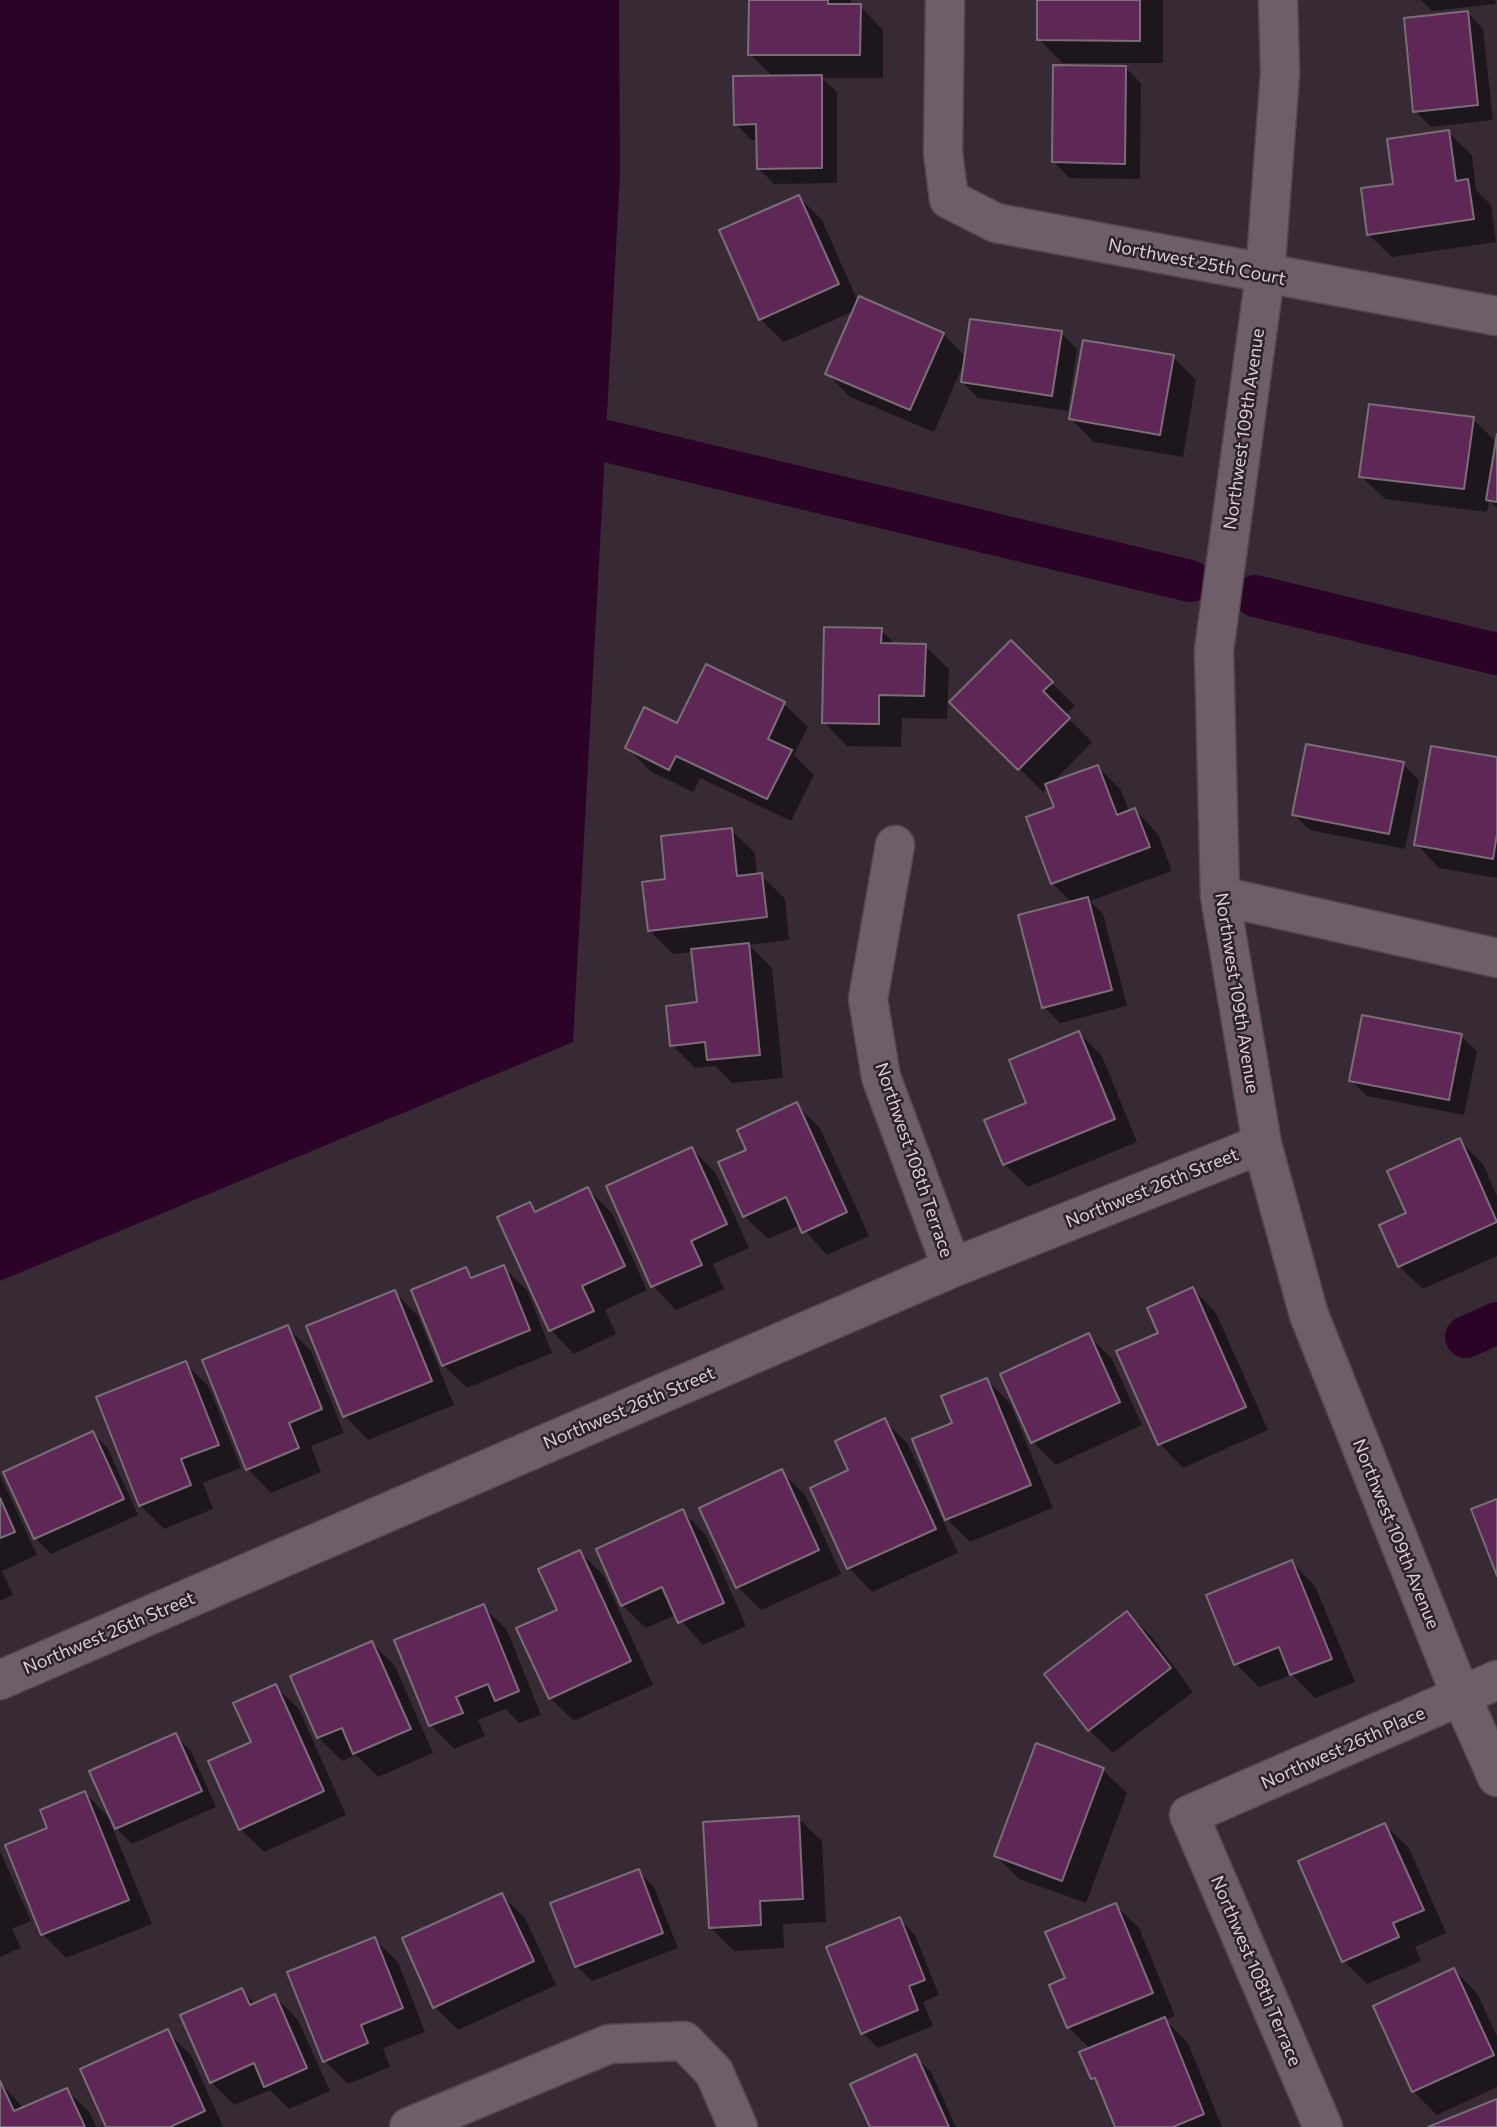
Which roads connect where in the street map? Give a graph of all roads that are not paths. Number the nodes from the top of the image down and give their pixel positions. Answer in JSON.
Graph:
{"nodes":[{"id":1,"x":944,"y":0,"type":"edge"},
{"id":2,"x":1278,"y":0,"type":"edge"},
{"id":3,"x":1265,"y":275,"type":"junction"},
{"id":4,"x":1497,"y":316,"type":"edge"},
{"id":5,"x":895,"y":845,"type":"dead end"},
{"id":6,"x":1220,"y":896,"type":"junction"},
{"id":7,"x":1497,"y":958,"type":"edge"},
{"id":8,"x":1262,"y":1144,"type":"junction"},
{"id":9,"x":952,"y":1268,"type":"junction"},
{"id":10,"x":0,"y":1680,"type":"edge"},
{"id":11,"x":1497,"y":1680,"type":"edge"},
{"id":12,"x":1461,"y":1696,"type":"junction"},
{"id":13,"x":1497,"y":1777,"type":"edge"},
{"id":14,"x":1189,"y":1815,"type":"joint"},
{"id":15,"x":409,"y":2127,"type":"edge"},
{"id":16,"x":738,"y":2127,"type":"edge"},
{"id":17,"x":1323,"y":2127,"type":"edge"}],
"edges":[{"from":1,"to":3,"type":"street","name":"Northwest 25th Court"},
{"from":2,"to":3,"type":"street","name":"Northwest 109th Avenue"},
{"from":3,"to":4,"type":"street","name":"Northwest 25th Court"},
{"from":3,"to":6,"type":"street","name":"Northwest 109th Avenue"},
{"from":5,"to":9,"type":"street","name":"Northwest 108th Terrace"},
{"from":6,"to":7,"type":"street"},
{"from":6,"to":8,"type":"street","name":"Northwest 109th Avenue"},
{"from":8,"to":9,"type":"street","name":"Northwest 26th Street"},
{"from":8,"to":12,"type":"street","name":"Northwest 109th Avenue"},
{"from":9,"to":10,"type":"street","name":"Northwest 26th Street"},
{"from":11,"to":12,"type":"street","name":"Northwest 26th Place"},
{"from":12,"to":13,"type":"street","name":"Northwest 109th Avenue"},
{"from":12,"to":14,"type":"street","name":"Northwest 26th Place"},
{"from":14,"to":17,"type":"street","name":"Northwest 108th Terrace"},
{"from":15,"to":16,"type":"street"}]}
